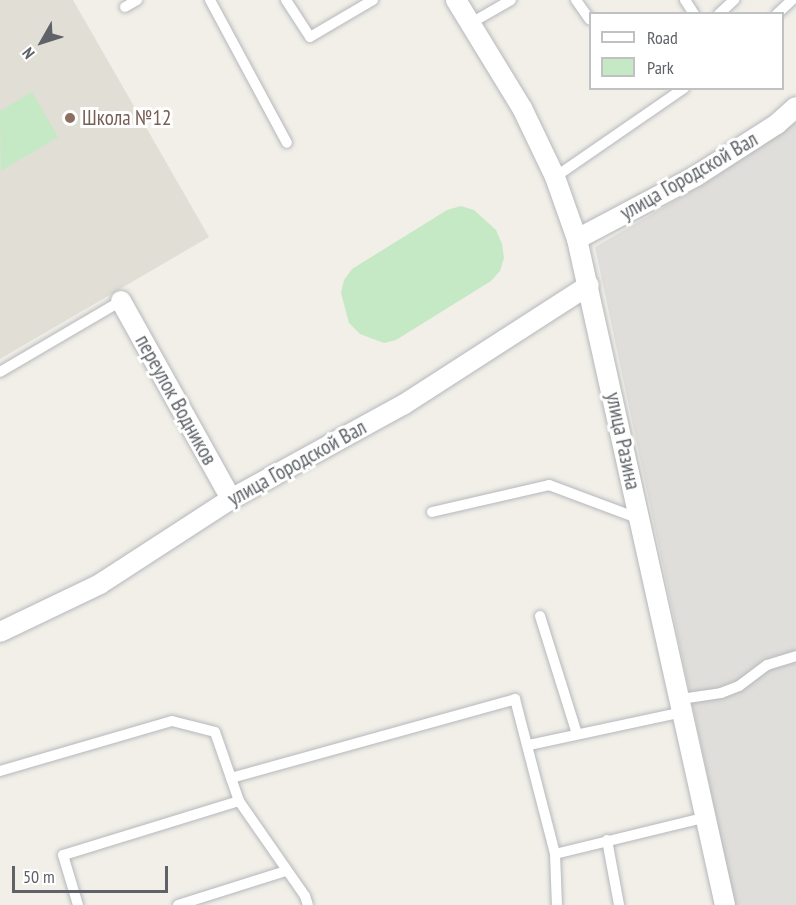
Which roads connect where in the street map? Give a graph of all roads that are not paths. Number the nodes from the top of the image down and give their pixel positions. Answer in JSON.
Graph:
{"nodes":[{"id":1,"x":137,"y":0,"type":"edge"},
{"id":2,"x":210,"y":0,"type":"edge"},
{"id":3,"x":286,"y":0,"type":"edge"},
{"id":4,"x":373,"y":0,"type":"edge"},
{"id":5,"x":456,"y":0,"type":"edge"},
{"id":6,"x":512,"y":0,"type":"edge"},
{"id":7,"x":576,"y":0,"type":"edge"},
{"id":8,"x":734,"y":0,"type":"edge"},
{"id":9,"x":792,"y":0,"type":"edge"},
{"id":10,"x":125,"y":7,"type":"dead end"},
{"id":11,"x":721,"y":12,"type":"edge"},
{"id":12,"x":779,"y":12,"type":"edge"},
{"id":13,"x":589,"y":17,"type":"edge"},
{"id":14,"x":471,"y":23,"type":"junction"},
{"id":15,"x":681,"y":90,"type":"edge"},
{"id":16,"x":796,"y":107,"type":"edge"},
{"id":17,"x":287,"y":143,"type":"dead end"},
{"id":18,"x":555,"y":177,"type":"junction"},
{"id":19,"x":577,"y":239,"type":"junction"},
{"id":20,"x":589,"y":285,"type":"junction"},
{"id":21,"x":121,"y":301,"type":"joint"},
{"id":22,"x":0,"y":372,"type":"edge"},
{"id":23,"x":231,"y":499,"type":"junction"},
{"id":24,"x":432,"y":512,"type":"dead end"},
{"id":25,"x":640,"y":519,"type":"junction"},
{"id":26,"x":540,"y":616,"type":"dead end"},
{"id":27,"x":0,"y":632,"type":"edge"},
{"id":28,"x":796,"y":656,"type":"edge"},
{"id":29,"x":682,"y":705,"type":"junction"},
{"id":30,"x":577,"y":734,"type":"junction"},
{"id":31,"x":529,"y":745,"type":"junction"},
{"id":32,"x":0,"y":771,"type":"edge"},
{"id":33,"x":231,"y":778,"type":"junction"},
{"id":34,"x":239,"y":801,"type":"junction"},
{"id":35,"x":707,"y":817,"type":"junction"},
{"id":36,"x":606,"y":840,"type":"junction"},
{"id":37,"x":555,"y":854,"type":"junction"},
{"id":38,"x":286,"y":871,"type":"junction"},
{"id":39,"x":78,"y":905,"type":"edge"},
{"id":40,"x":178,"y":905,"type":"edge"},
{"id":41,"x":308,"y":905,"type":"edge"},
{"id":42,"x":557,"y":905,"type":"edge"},
{"id":43,"x":620,"y":905,"type":"edge"},
{"id":44,"x":724,"y":905,"type":"edge"}],
"edges":[{"from":1,"to":10,"type":"lane"},
{"from":2,"to":17,"type":"lane"},
{"from":3,"to":4,"type":"lane"},
{"from":5,"to":14,"type":"street","name":"улица Разина"},
{"from":6,"to":14,"type":"lane"},
{"from":7,"to":13,"type":"lane"},
{"from":8,"to":11,"type":"lane"},
{"from":9,"to":12,"type":"lane"},
{"from":14,"to":18,"type":"street","name":"улица Разина"},
{"from":15,"to":18,"type":"lane"},
{"from":16,"to":19,"type":"street","name":"улица Городской Вал"},
{"from":18,"to":19,"type":"street","name":"улица Разина"},
{"from":19,"to":20,"type":"street","name":"улица Разина"},
{"from":20,"to":23,"type":"street","name":"улица Городской Вал"},
{"from":20,"to":25,"type":"street","name":"улица Разина"},
{"from":21,"to":22,"type":"lane"},
{"from":21,"to":23,"type":"street","name":"переулок Водников"},
{"from":23,"to":27,"type":"street","name":"улица Городской Вал"},
{"from":24,"to":25,"type":"lane"},
{"from":25,"to":29,"type":"street","name":"улица Разина"},
{"from":26,"to":30,"type":"lane"},
{"from":28,"to":29,"type":"lane"},
{"from":29,"to":30,"type":"lane"},
{"from":29,"to":35,"type":"street","name":"улица Разина"},
{"from":30,"to":31,"type":"lane"},
{"from":31,"to":33,"type":"lane"},
{"from":31,"to":37,"type":"lane"},
{"from":32,"to":33,"type":"lane"},
{"from":33,"to":34,"type":"lane"},
{"from":34,"to":38,"type":"lane"},
{"from":34,"to":39,"type":"lane"},
{"from":35,"to":36,"type":"lane"},
{"from":35,"to":44,"type":"street","name":"улица Разина"},
{"from":36,"to":37,"type":"lane"},
{"from":36,"to":43,"type":"lane"},
{"from":37,"to":42,"type":"lane"},
{"from":38,"to":40,"type":"lane"},
{"from":38,"to":41,"type":"lane"}]}
